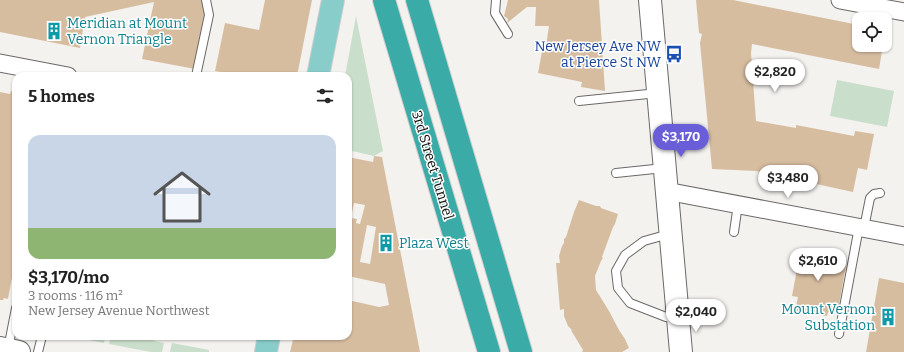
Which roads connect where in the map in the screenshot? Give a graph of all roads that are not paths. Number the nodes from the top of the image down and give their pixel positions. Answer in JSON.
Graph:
{"nodes":[{"id":1,"x":206,"y":0,"type":"edge"},
{"id":2,"x":333,"y":0,"type":"edge"},
{"id":3,"x":384,"y":0,"type":"edge"},
{"id":4,"x":417,"y":0,"type":"edge"},
{"id":5,"x":496,"y":0,"type":"edge"},
{"id":6,"x":650,"y":0,"type":"edge"},
{"id":7,"x":840,"y":0,"type":"edge"},
{"id":8,"x":904,"y":12,"type":"edge"},
{"id":9,"x":508,"y":34,"type":"dead end"},
{"id":10,"x":0,"y":63,"type":"edge"},
{"id":11,"x":44,"y":72,"type":"edge"},
{"id":12,"x":197,"y":72,"type":"edge"},
{"id":13,"x":319,"y":72,"type":"edge"},
{"id":14,"x":658,"y":93,"type":"junction"},
{"id":15,"x":579,"y":101,"type":"dead end"},
{"id":16,"x":664,"y":168,"type":"junction"},
{"id":17,"x":616,"y":173,"type":"dead end"},
{"id":18,"x":666,"y":191,"type":"junction"},
{"id":19,"x":880,"y":193,"type":"dead end"},
{"id":20,"x":738,"y":204,"type":"junction"},
{"id":21,"x":862,"y":228,"type":"junction"},
{"id":22,"x":734,"y":232,"type":"dead end"},
{"id":23,"x":670,"y":234,"type":"junction"},
{"id":24,"x":904,"y":236,"type":"edge"},
{"id":25,"x":678,"y":318,"type":"junction"},
{"id":26,"x":12,"y":332,"type":"edge"},
{"id":27,"x":839,"y":334,"type":"dead end"},
{"id":28,"x":41,"y":340,"type":"edge"},
{"id":29,"x":268,"y":340,"type":"edge"},
{"id":30,"x":9,"y":350,"type":"edge"},
{"id":31,"x":38,"y":352,"type":"edge"},
{"id":32,"x":266,"y":352,"type":"edge"},
{"id":33,"x":489,"y":352,"type":"edge"},
{"id":34,"x":522,"y":352,"type":"edge"},
{"id":35,"x":681,"y":352,"type":"edge"}],
"edges":[{"from":1,"to":12,"type":"lane"},
{"from":2,"to":13,"type":"main road"},
{"from":3,"to":33,"type":"highway","name":"3rd Street Tunnel"},
{"from":4,"to":34,"type":"highway"},
{"from":5,"to":9,"type":"lane"},
{"from":6,"to":14,"type":"main road"},
{"from":7,"to":8,"type":"street"},
{"from":10,"to":11,"type":"street"},
{"from":14,"to":15,"type":"lane"},
{"from":14,"to":16,"type":"main road"},
{"from":16,"to":17,"type":"lane"},
{"from":16,"to":18,"type":"main road"},
{"from":18,"to":20,"type":"street"},
{"from":18,"to":23,"type":"main road"},
{"from":19,"to":21,"type":"lane"},
{"from":20,"to":21,"type":"street"},
{"from":20,"to":22,"type":"lane"},
{"from":21,"to":24,"type":"street"},
{"from":21,"to":27,"type":"lane"},
{"from":23,"to":25,"type":"main road"},
{"from":23,"to":25,"type":"lane"},
{"from":25,"to":35,"type":"main road"},
{"from":26,"to":30,"type":"lane"},
{"from":28,"to":31,"type":"lane"},
{"from":29,"to":32,"type":"main road"}]}
